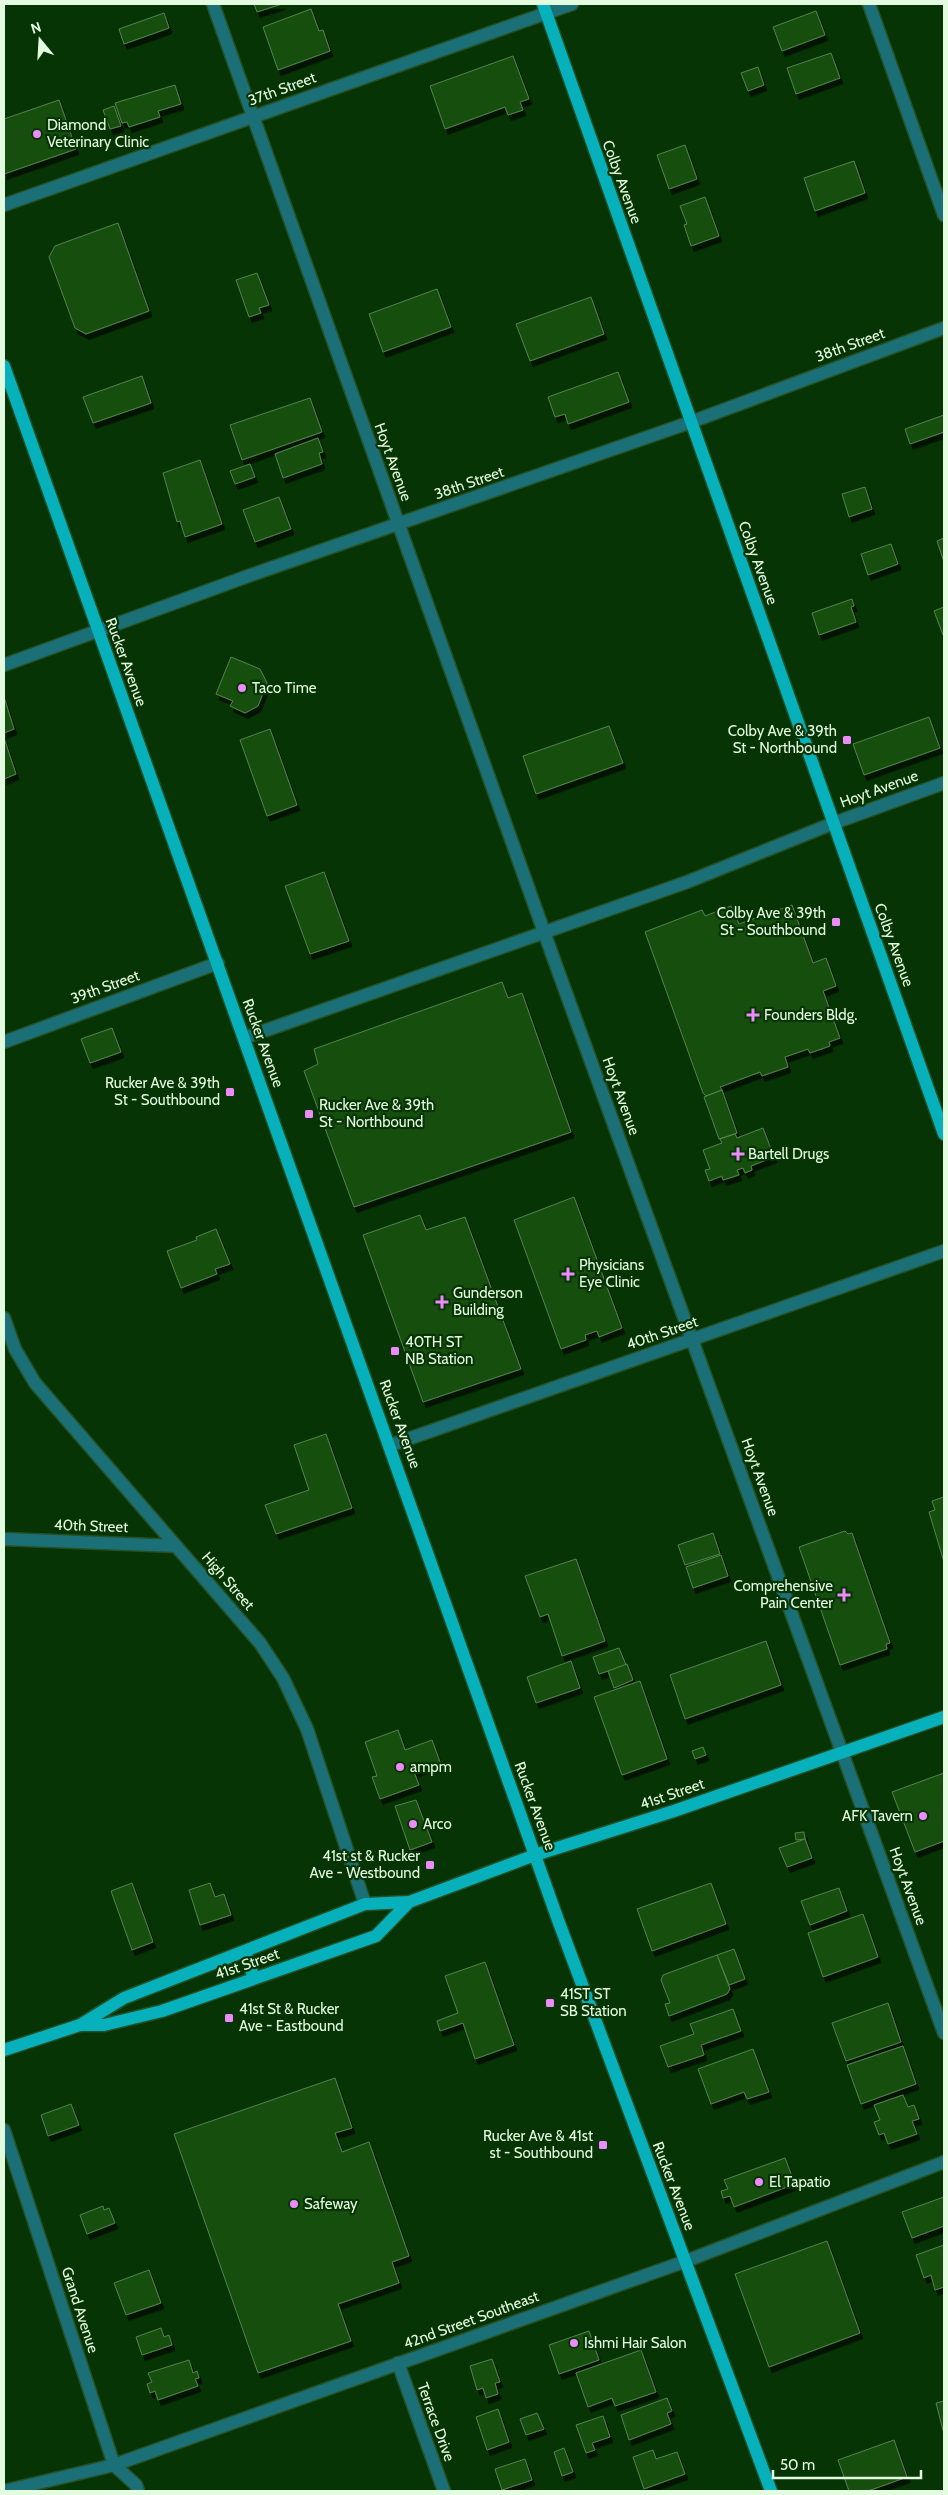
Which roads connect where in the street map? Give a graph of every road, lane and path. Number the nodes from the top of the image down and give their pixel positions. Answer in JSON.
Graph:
{"nodes":[{"id":1,"x":213,"y":4,"type":"edge"},
{"id":2,"x":572,"y":4,"type":"edge"},
{"id":3,"x":869,"y":4,"type":"edge"},
{"id":4,"x":544,"y":8,"type":"edge"},
{"id":5,"x":253,"y":117,"type":"junction"},
{"id":6,"x":4,"y":205,"type":"edge"},
{"id":7,"x":944,"y":215,"type":"edge"},
{"id":8,"x":944,"y":328,"type":"edge"},
{"id":9,"x":4,"y":366,"type":"edge"},
{"id":10,"x":691,"y":422,"type":"junction"},
{"id":11,"x":398,"y":524,"type":"junction"},
{"id":12,"x":97,"y":631,"type":"junction"},
{"id":13,"x":4,"y":665,"type":"edge"},
{"id":14,"x":944,"y":784,"type":"edge"},
{"id":15,"x":834,"y":823,"type":"junction"},
{"id":16,"x":544,"y":931,"type":"junction"},
{"id":17,"x":218,"y":964,"type":"junction"},
{"id":18,"x":244,"y":1038,"type":"junction"},
{"id":19,"x":4,"y":1042,"type":"edge"},
{"id":20,"x":944,"y":1134,"type":"edge"},
{"id":21,"x":944,"y":1250,"type":"edge"},
{"id":22,"x":4,"y":1318,"type":"edge"},
{"id":23,"x":693,"y":1339,"type":"junction"},
{"id":24,"x":391,"y":1445,"type":"junction"},
{"id":25,"x":4,"y":1538,"type":"edge"},
{"id":26,"x":176,"y":1546,"type":"junction"},
{"id":27,"x":944,"y":1717,"type":"edge"},
{"id":28,"x":844,"y":1752,"type":"junction"},
{"id":29,"x":535,"y":1855,"type":"junction"},
{"id":30,"x":409,"y":1902,"type":"junction"},
{"id":31,"x":365,"y":1904,"type":"junction"},
{"id":32,"x":245,"y":1952,"type":"junction"},
{"id":33,"x":254,"y":1978,"type":"junction"},
{"id":34,"x":80,"y":2025,"type":"junction"},
{"id":35,"x":944,"y":2033,"type":"edge"},
{"id":36,"x":4,"y":2050,"type":"edge"},
{"id":37,"x":4,"y":2130,"type":"edge"},
{"id":38,"x":944,"y":2162,"type":"edge"},
{"id":39,"x":686,"y":2261,"type":"junction"},
{"id":40,"x":398,"y":2363,"type":"junction"},
{"id":41,"x":114,"y":2465,"type":"junction"},
{"id":42,"x":4,"y":2491,"type":"edge"},
{"id":43,"x":138,"y":2491,"type":"edge"},
{"id":44,"x":444,"y":2491,"type":"edge"},
{"id":45,"x":771,"y":2491,"type":"edge"}],
"edges":[{"from":1,"to":5,"type":"street","name":"Hoyt Avenue"},
{"from":2,"to":4,"type":"street","name":"37th Street"},
{"from":3,"to":7,"type":"street"},
{"from":4,"to":5,"type":"street","name":"37th Street"},
{"from":4,"to":10,"type":"main road","name":"Colby Avenue"},
{"from":5,"to":6,"type":"street","name":"37th Street"},
{"from":5,"to":11,"type":"street","name":"Hoyt Avenue"},
{"from":8,"to":10,"type":"street","name":"38th Street"},
{"from":9,"to":12,"type":"main road","name":"Rucker Avenue"},
{"from":10,"to":11,"type":"street","name":"38th Street"},
{"from":10,"to":15,"type":"main road","name":"Colby Avenue"},
{"from":11,"to":12,"type":"street","name":"38th Street"},
{"from":11,"to":16,"type":"street","name":"Hoyt Avenue"},
{"from":12,"to":13,"type":"street","name":"38th Street"},
{"from":12,"to":17,"type":"main road","name":"Rucker Avenue"},
{"from":14,"to":15,"type":"street","name":"Hoyt Avenue"},
{"from":15,"to":16,"type":"street","name":"Hoyt Avenue"},
{"from":15,"to":20,"type":"main road","name":"Colby Avenue"},
{"from":16,"to":18,"type":"street","name":"Hoyt Avenue"},
{"from":16,"to":23,"type":"street","name":"Hoyt Avenue"},
{"from":17,"to":18,"type":"main road","name":"Rucker Avenue"},
{"from":17,"to":19,"type":"street","name":"39th Street"},
{"from":18,"to":24,"type":"main road","name":"Rucker Avenue"},
{"from":21,"to":23,"type":"street","name":"40th Street"},
{"from":22,"to":26,"type":"street","name":"High Street"},
{"from":23,"to":24,"type":"street","name":"40th Street"},
{"from":23,"to":28,"type":"street","name":"Hoyt Avenue"},
{"from":24,"to":29,"type":"main road","name":"Rucker Avenue"},
{"from":25,"to":26,"type":"street","name":"40th Street"},
{"from":26,"to":31,"type":"street","name":"High Street"},
{"from":27,"to":28,"type":"main road","name":"41st Street"},
{"from":28,"to":29,"type":"main road","name":"41st Street"},
{"from":28,"to":35,"type":"street","name":"Hoyt Avenue"},
{"from":29,"to":30,"type":"main road","name":"41st Street"},
{"from":29,"to":39,"type":"main road","name":"Rucker Avenue"},
{"from":30,"to":31,"type":"main road","name":"41st Street"},
{"from":30,"to":33,"type":"main road","name":"41st Street"},
{"from":31,"to":32,"type":"main road","name":"41st Street"},
{"from":32,"to":33,"type":"main road"},
{"from":32,"to":34,"type":"main road","name":"41st Street"},
{"from":33,"to":34,"type":"main road","name":"41st Street"},
{"from":34,"to":36,"type":"main road","name":"41st Street"},
{"from":37,"to":41,"type":"street","name":"Grand Avenue"},
{"from":38,"to":39,"type":"street","name":"42nd Street Southeast"},
{"from":39,"to":40,"type":"street","name":"42nd Street Southeast"},
{"from":39,"to":45,"type":"main road","name":"Rucker Avenue"},
{"from":40,"to":41,"type":"street","name":"42nd Street Southeast"},
{"from":40,"to":44,"type":"street","name":"Terrace Drive"},
{"from":41,"to":42,"type":"street","name":"42nd Street Southeast"},
{"from":41,"to":43,"type":"street"}]}
